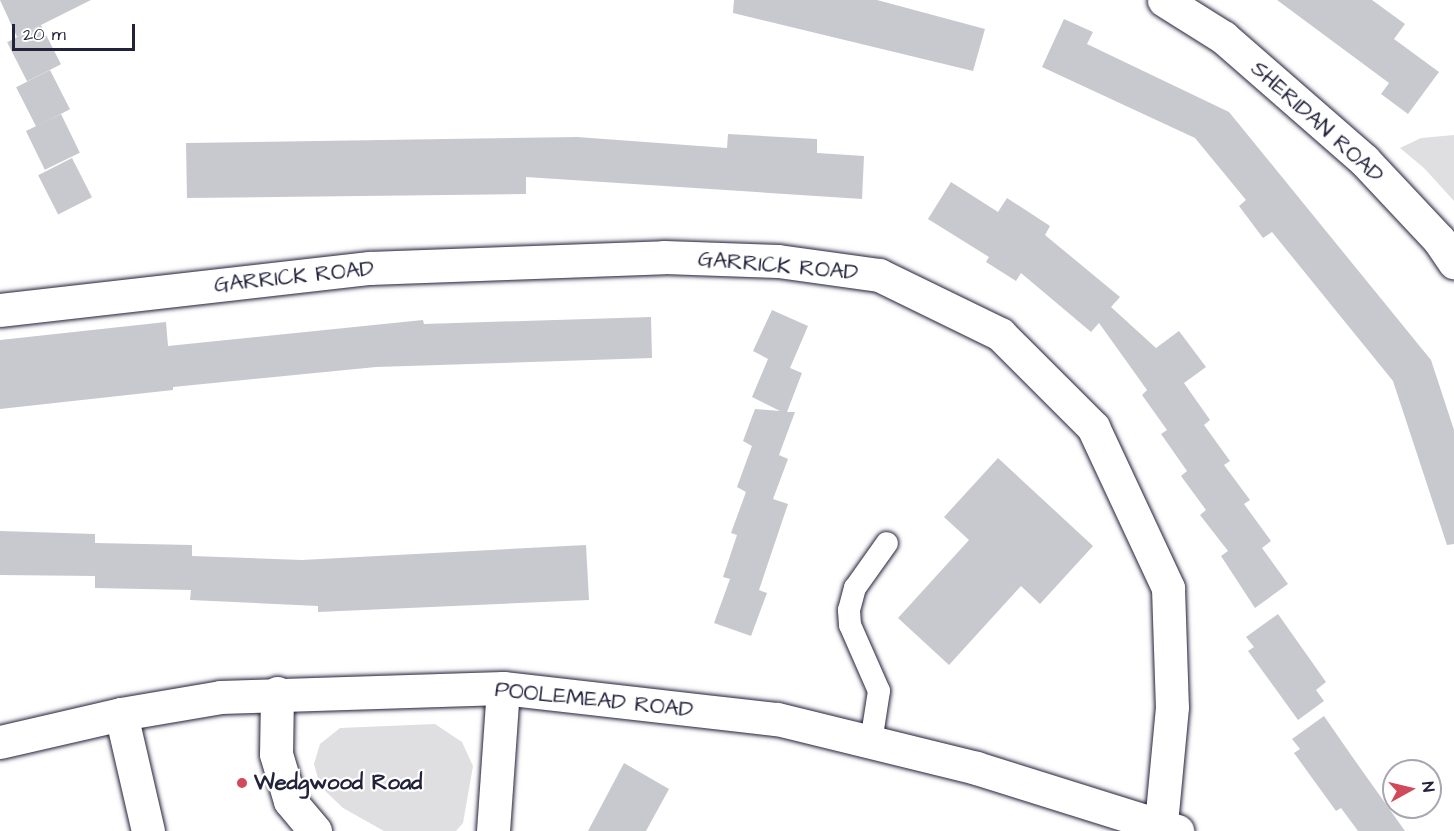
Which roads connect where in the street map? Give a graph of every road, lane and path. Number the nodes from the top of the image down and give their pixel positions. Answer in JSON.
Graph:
{"nodes":[{"id":1,"x":1164,"y":0,"type":"edge"},
{"id":2,"x":1454,"y":262,"type":"edge"},
{"id":3,"x":0,"y":310,"type":"edge"},
{"id":4,"x":887,"y":543,"type":"dead end"},
{"id":5,"x":503,"y":688,"type":"junction"},
{"id":6,"x":277,"y":693,"type":"junction"},
{"id":7,"x":121,"y":714,"type":"junction"},
{"id":8,"x":0,"y":742,"type":"edge"},
{"id":9,"x":871,"y":742,"type":"junction"},
{"id":10,"x":1169,"y":827,"type":"edge"},
{"id":11,"x":148,"y":831,"type":"edge"},
{"id":12,"x":315,"y":831,"type":"edge"},
{"id":13,"x":493,"y":831,"type":"edge"}],
"edges":[{"from":1,"to":2,"type":"street","name":"SHERIDAN ROAD"},
{"from":3,"to":10,"type":"street","name":"GARRICK ROAD"},
{"from":4,"to":9,"type":"lane"},
{"from":5,"to":6,"type":"street","name":"POOLEMEAD ROAD"},
{"from":5,"to":9,"type":"street","name":"POOLEMEAD ROAD"},
{"from":5,"to":13,"type":"street"},
{"from":6,"to":7,"type":"street","name":"POOLEMEAD ROAD"},
{"from":6,"to":12,"type":"street"},
{"from":7,"to":8,"type":"street","name":"POOLEMEAD ROAD"},
{"from":7,"to":11,"type":"street"},
{"from":9,"to":10,"type":"street","name":"POOLEMEAD ROAD"}]}
